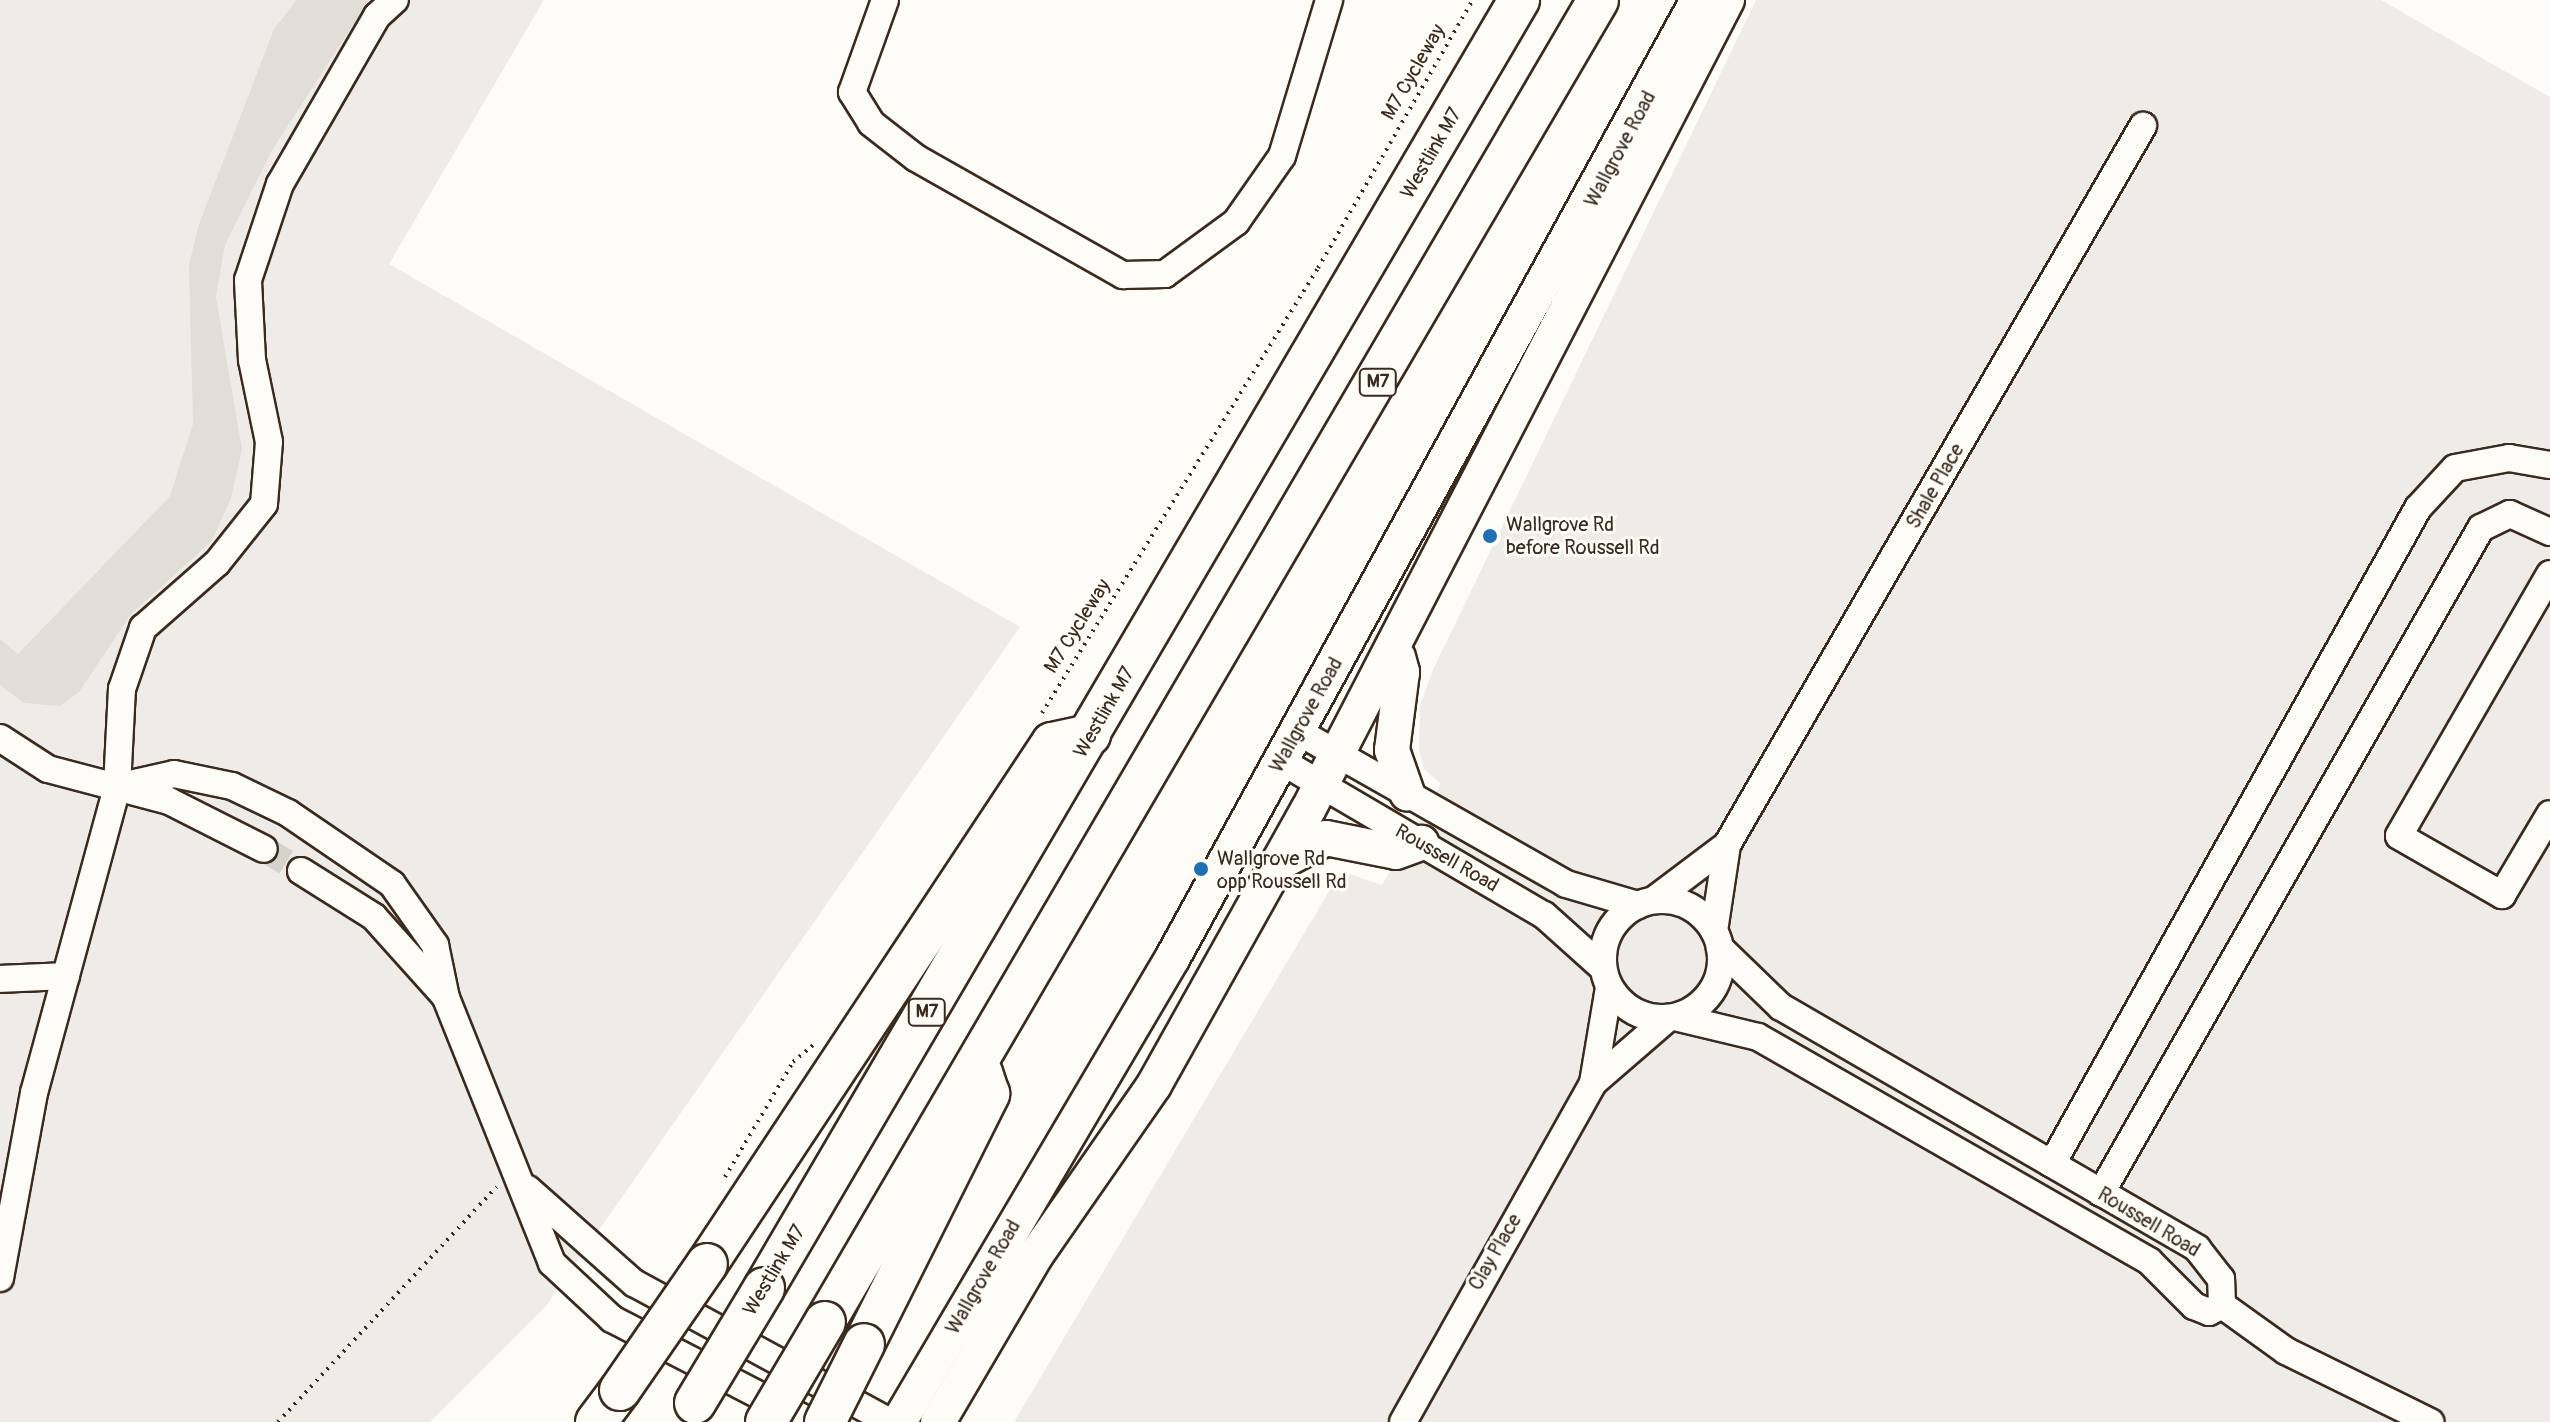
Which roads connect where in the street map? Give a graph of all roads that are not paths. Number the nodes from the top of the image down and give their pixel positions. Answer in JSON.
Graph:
{"nodes":[{"id":1,"x":395,"y":0,"type":"edge"},
{"id":2,"x":885,"y":0,"type":"edge"},
{"id":3,"x":1329,"y":0,"type":"edge"},
{"id":4,"x":1519,"y":0,"type":"edge"},
{"id":5,"x":1598,"y":0,"type":"edge"},
{"id":6,"x":1698,"y":0,"type":"edge"},
{"id":7,"x":1727,"y":0,"type":"edge"},
{"id":8,"x":2143,"y":126,"type":"dead end"},
{"id":9,"x":2550,"y":465,"type":"edge"},
{"id":10,"x":2550,"y":532,"type":"edge"},
{"id":11,"x":2550,"y":574,"type":"edge"},
{"id":12,"x":1395,"y":649,"type":"junction"},
{"id":13,"x":1297,"y":731,"type":"junction"},
{"id":14,"x":1090,"y":735,"type":"junction"},
{"id":15,"x":0,"y":738,"type":"edge"},
{"id":16,"x":1339,"y":754,"type":"junction"},
{"id":17,"x":1281,"y":761,"type":"junction"},
{"id":18,"x":1321,"y":784,"type":"junction"},
{"id":19,"x":117,"y":787,"type":"junction"},
{"id":20,"x":1407,"y":793,"type":"junction"},
{"id":21,"x":2550,"y":814,"type":"edge"},
{"id":22,"x":1421,"y":843,"type":"junction"},
{"id":23,"x":1727,"y":845,"type":"junction"},
{"id":24,"x":264,"y":849,"type":"tunnel mouth"},
{"id":25,"x":1278,"y":864,"type":"junction"},
{"id":26,"x":301,"y":871,"type":"tunnel mouth"},
{"id":27,"x":1646,"y":903,"type":"junction"},
{"id":28,"x":1717,"y":940,"type":"junction"},
{"id":29,"x":66,"y":976,"type":"junction"},
{"id":30,"x":1606,"y":978,"type":"junction"},
{"id":31,"x":0,"y":979,"type":"edge"},
{"id":32,"x":446,"y":998,"type":"junction"},
{"id":33,"x":1672,"y":1018,"type":"junction"},
{"id":34,"x":979,"y":1062,"type":"junction"},
{"id":35,"x":1593,"y":1083,"type":"junction"},
{"id":36,"x":2052,"y":1164,"type":"junction"},
{"id":37,"x":513,"y":1172,"type":"junction"},
{"id":38,"x":2101,"y":1193,"type":"junction"},
{"id":39,"x":0,"y":1278,"type":"edge"},
{"id":40,"x":2222,"y":1305,"type":"junction"},
{"id":41,"x":690,"y":1412,"type":"edge"},
{"id":42,"x":596,"y":1422,"type":"edge"},
{"id":43,"x":766,"y":1422,"type":"edge"},
{"id":44,"x":811,"y":1422,"type":"edge"},
{"id":45,"x":825,"y":1422,"type":"edge"},
{"id":46,"x":890,"y":1422,"type":"edge"},
{"id":47,"x":899,"y":1422,"type":"edge"},
{"id":48,"x":938,"y":1422,"type":"edge"},
{"id":49,"x":1403,"y":1422,"type":"edge"},
{"id":50,"x":2430,"y":1422,"type":"edge"}],
"edges":[{"from":1,"to":19,"type":"street"},
{"from":2,"to":3,"type":"street"},
{"from":4,"to":14,"type":"highway","name":"Westlink M7","number":"M7"},
{"from":5,"to":34,"type":"highway","number":"M7"},
{"from":6,"to":13,"type":"main road","name":"Wallgrove Road"},
{"from":7,"to":12,"type":"main road","name":"Wallgrove Road"},
{"from":8,"to":23,"type":"street","name":"Shale Place"},
{"from":9,"to":36,"type":"street"},
{"from":10,"to":38,"type":"street"},
{"from":11,"to":21,"type":"street"},
{"from":12,"to":16,"type":"main road","name":"Wallgrove Road"},
{"from":12,"to":20,"type":"main road"},
{"from":13,"to":16,"type":"street","name":"Roussell Road"},
{"from":13,"to":17,"type":"main road","name":"Wallgrove Road"},
{"from":14,"to":41,"type":"highway","name":"Westlink M7","number":"M7","bridge":true},
{"from":14,"to":42,"type":"highway","number":"M7","bridge":true},
{"from":15,"to":19,"type":"street"},
{"from":16,"to":18,"type":"main road","name":"Wallgrove Road"},
{"from":16,"to":20,"type":"street","name":"Roussell Road"},
{"from":17,"to":18,"type":"street","name":"Roussell Road"},
{"from":17,"to":47,"type":"main road","name":"Wallgrove Road"},
{"from":18,"to":22,"type":"street","name":"Roussell Road"},
{"from":18,"to":25,"type":"main road","name":"Wallgrove Road"},
{"from":19,"to":24,"type":"street"},
{"from":19,"to":29,"type":"street"},
{"from":19,"to":32,"type":"street"},
{"from":20,"to":27,"type":"street","name":"Roussell Road"},
{"from":22,"to":25,"type":"main road"},
{"from":22,"to":30,"type":"street","name":"Roussell Road"},
{"from":23,"to":27,"type":"street","name":"Shale Place"},
{"from":23,"to":28,"type":"street","name":"Shale Place"},
{"from":25,"to":48,"type":"main road","name":"Wallgrove Road"},
{"from":26,"to":32,"type":"street"},
{"from":27,"to":28,"type":"street"},
{"from":27,"to":30,"type":"street"},
{"from":28,"to":33,"type":"street"},
{"from":28,"to":36,"type":"street","name":"Roussell Road"},
{"from":29,"to":31,"type":"street"},
{"from":29,"to":39,"type":"street"},
{"from":30,"to":33,"type":"street"},
{"from":30,"to":35,"type":"street","name":"Clay Place"},
{"from":32,"to":37,"type":"street"},
{"from":33,"to":35,"type":"street","name":"Clay Place"},
{"from":33,"to":40,"type":"street","name":"Roussell Road"},
{"from":34,"to":43,"type":"highway","number":"M7","bridge":true},
{"from":34,"to":45,"type":"highway","bridge":true},
{"from":35,"to":49,"type":"street","name":"Clay Place"},
{"from":36,"to":38,"type":"street","name":"Roussell Road"},
{"from":37,"to":44,"type":"street"},
{"from":37,"to":46,"type":"street"},
{"from":38,"to":40,"type":"street","name":"Roussell Road"},
{"from":40,"to":50,"type":"street"}]}
